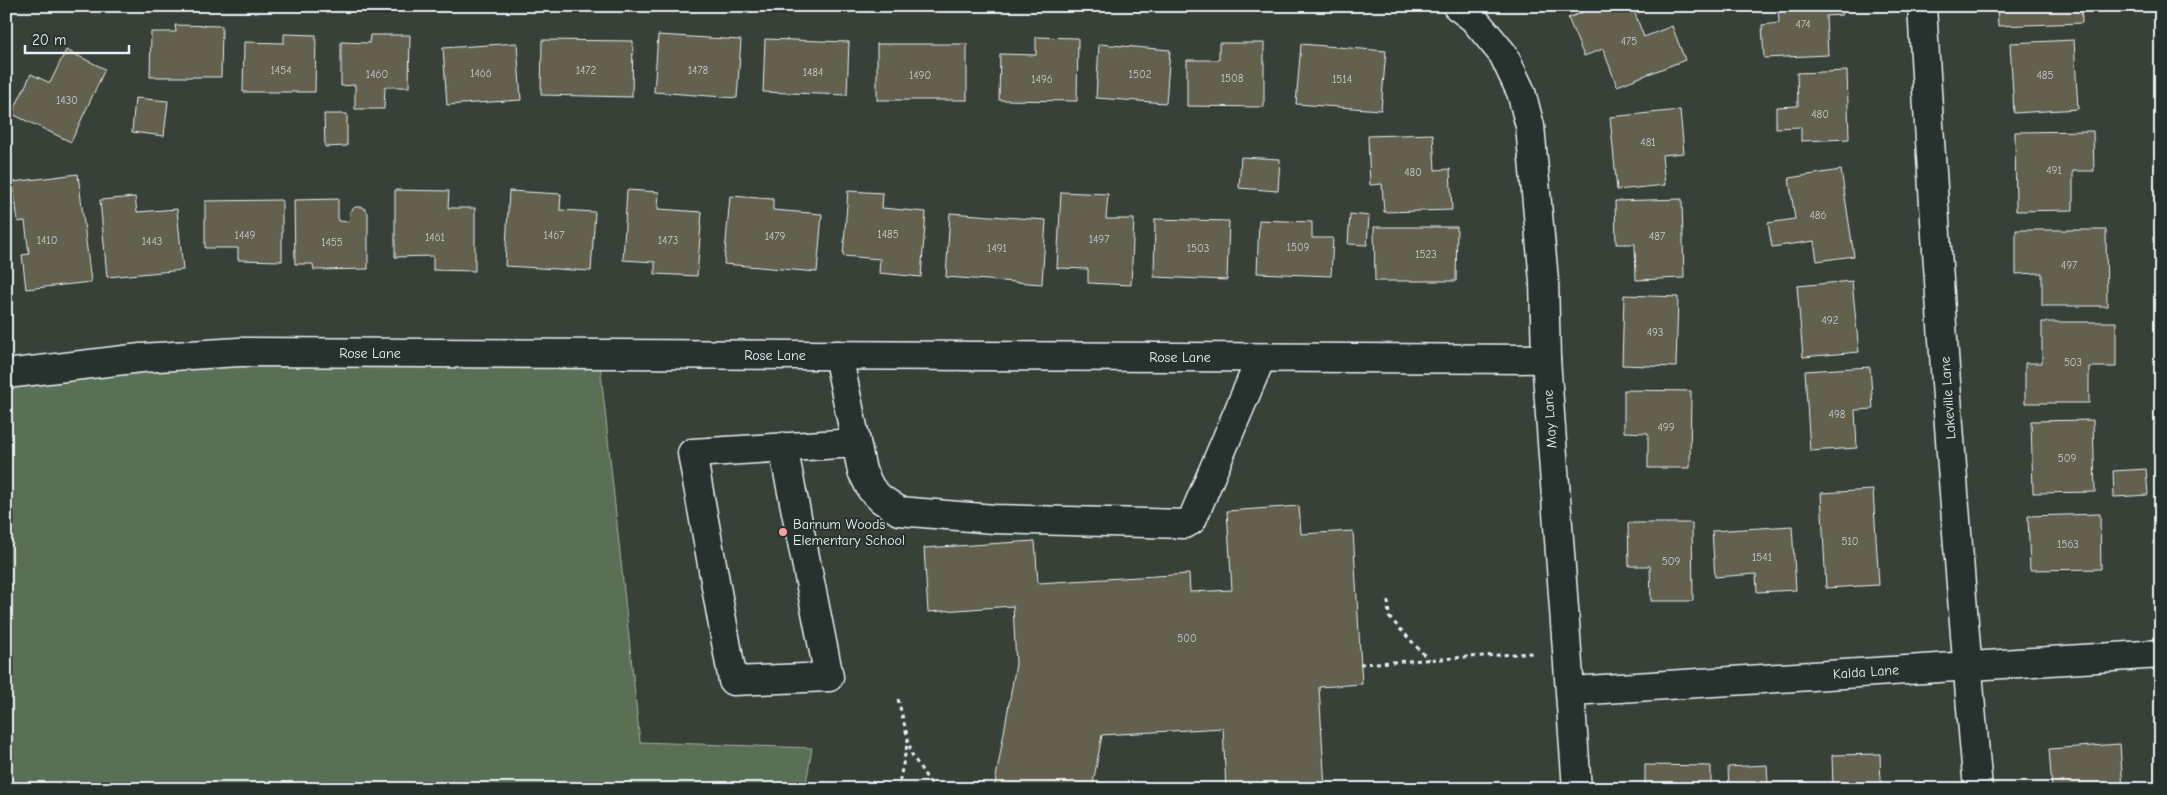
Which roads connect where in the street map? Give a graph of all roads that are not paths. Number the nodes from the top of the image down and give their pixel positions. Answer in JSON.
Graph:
{"nodes":[{"id":1,"x":1457,"y":6,"type":"edge"},
{"id":2,"x":1922,"y":6,"type":"edge"},
{"id":3,"x":838,"y":355,"type":"junction"},
{"id":4,"x":1261,"y":358,"type":"junction"},
{"id":5,"x":1546,"y":359,"type":"junction"},
{"id":6,"x":6,"y":374,"type":"edge"},
{"id":7,"x":856,"y":443,"type":"junction"},
{"id":8,"x":783,"y":448,"type":"junction"},
{"id":9,"x":2161,"y":654,"type":"edge"},
{"id":10,"x":1967,"y":666,"type":"junction"},
{"id":11,"x":1572,"y":691,"type":"junction"},
{"id":12,"x":1577,"y":789,"type":"edge"},
{"id":13,"x":1978,"y":789,"type":"edge"}],
"edges":[{"from":1,"to":5,"type":"street","name":"May Lane"},
{"from":2,"to":10,"type":"street","name":"Lakeville Lane"},
{"from":3,"to":4,"type":"street","name":"Rose Lane"},
{"from":3,"to":6,"type":"street","name":"Rose Lane"},
{"from":3,"to":7,"type":"street"},
{"from":4,"to":5,"type":"street","name":"Rose Lane"},
{"from":4,"to":7,"type":"street"},
{"from":5,"to":11,"type":"street","name":"May Lane"},
{"from":7,"to":8,"type":"street"},
{"from":8,"to":8,"type":"street"},
{"from":9,"to":10,"type":"street","name":"Kalda Lane"},
{"from":10,"to":11,"type":"street","name":"Kalda Lane"},
{"from":10,"to":13,"type":"street","name":"Lakeville Lane"},
{"from":11,"to":12,"type":"street","name":"May Lane"}]}
